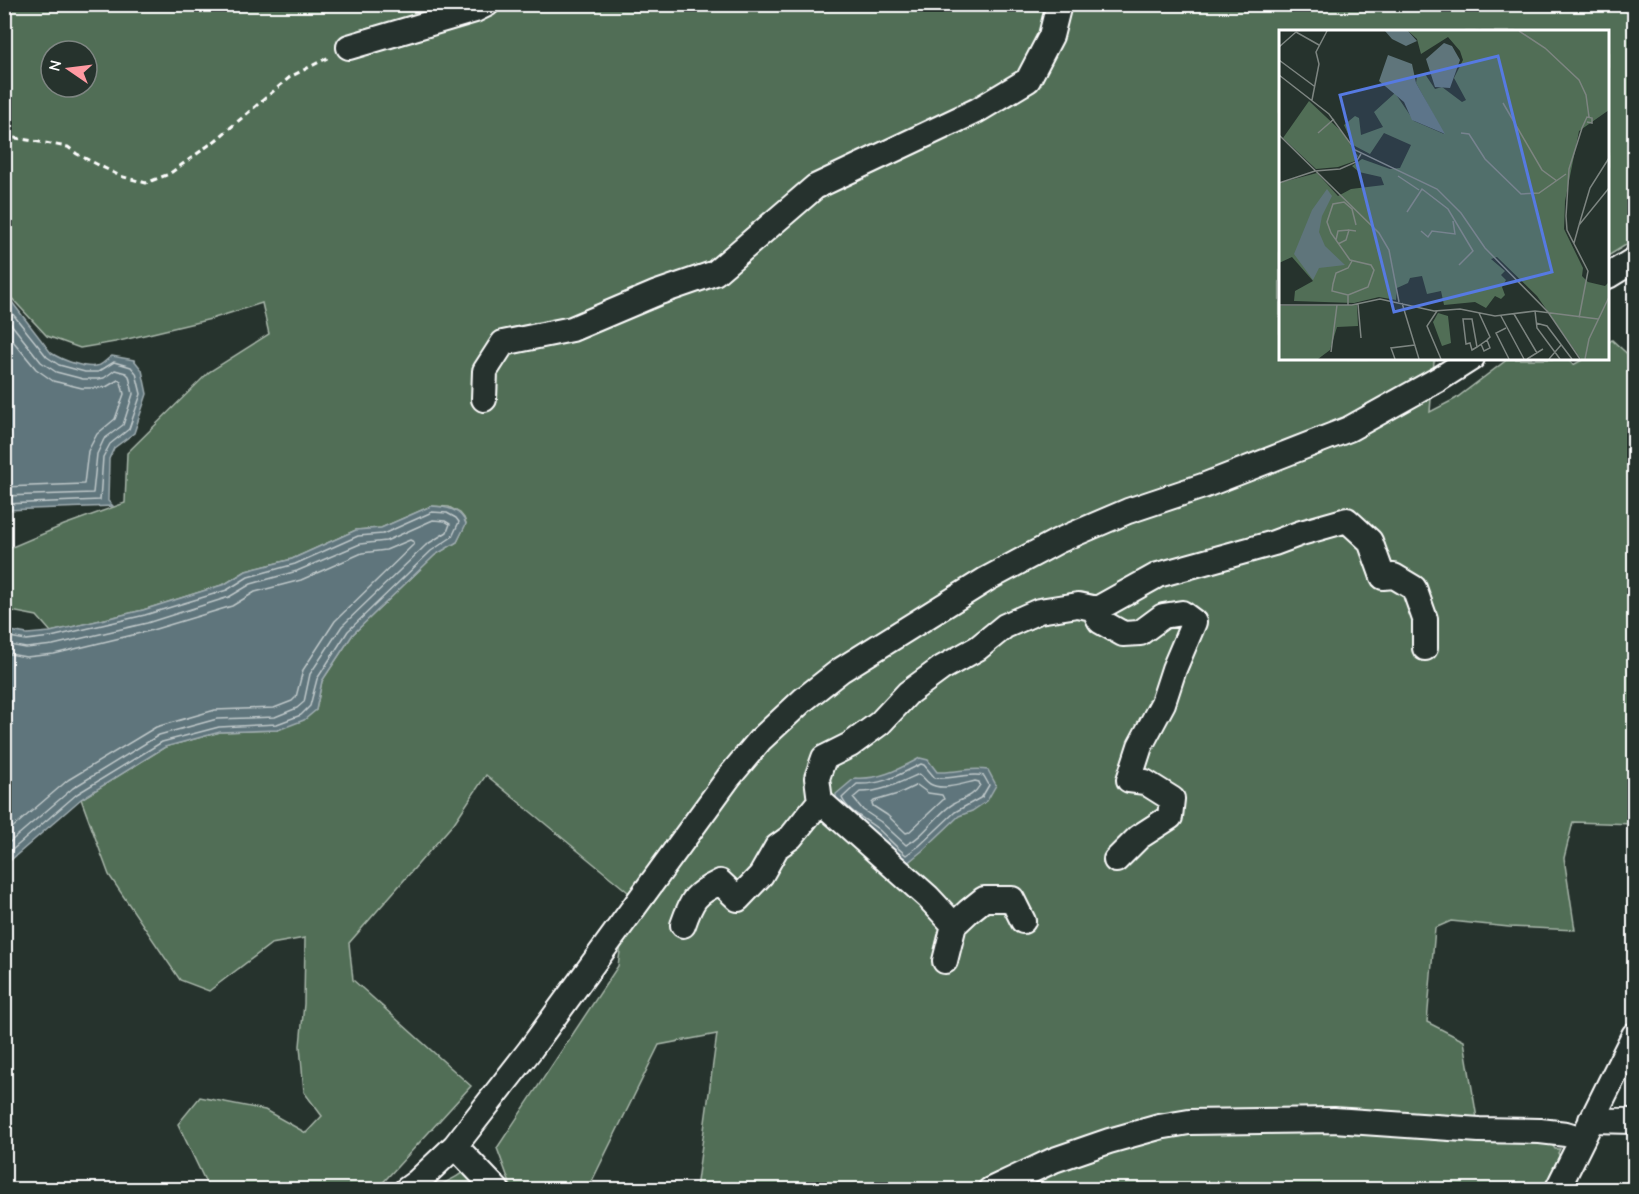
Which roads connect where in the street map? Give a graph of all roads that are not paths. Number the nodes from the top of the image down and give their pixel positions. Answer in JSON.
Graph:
{"nodes":[{"id":1,"x":487,"y":4,"type":"edge"},
{"id":2,"x":1059,"y":4,"type":"edge"},
{"id":3,"x":349,"y":47,"type":"road end"},
{"id":4,"x":1635,"y":260,"type":"edge"},
{"id":5,"x":1609,"y":275,"type":"edge"},
{"id":6,"x":1469,"y":360,"type":"edge"},
{"id":7,"x":484,"y":399,"type":"dead end"},
{"id":8,"x":1096,"y":613,"type":"dead end"},
{"id":9,"x":1425,"y":648,"type":"dead end"},
{"id":10,"x":820,"y":801,"type":"junction"},
{"id":11,"x":1116,"y":860,"type":"dead end"},
{"id":12,"x":1023,"y":921,"type":"dead end"},
{"id":13,"x":683,"y":925,"type":"dead end"},
{"id":14,"x":954,"y":925,"type":"junction"},
{"id":15,"x":945,"y":961,"type":"dead end"},
{"id":16,"x":1635,"y":1035,"type":"edge"},
{"id":17,"x":1635,"y":1121,"type":"edge"},
{"id":18,"x":1586,"y":1130,"type":"junction"},
{"id":19,"x":455,"y":1146,"type":"junction"},
{"id":20,"x":406,"y":1190,"type":"edge"},
{"id":21,"x":496,"y":1190,"type":"edge"},
{"id":22,"x":990,"y":1190,"type":"edge"},
{"id":23,"x":1557,"y":1190,"type":"edge"}],
"edges":[{"from":1,"to":3,"type":"street"},
{"from":2,"to":7,"type":"street"},
{"from":4,"to":5,"type":"street"},
{"from":6,"to":19,"type":"street"},
{"from":8,"to":11,"type":"street"},
{"from":9,"to":10,"type":"street"},
{"from":10,"to":13,"type":"street"},
{"from":10,"to":14,"type":"street"},
{"from":12,"to":14,"type":"street"},
{"from":14,"to":15,"type":"street"},
{"from":16,"to":18,"type":"street"},
{"from":17,"to":18,"type":"street"},
{"from":18,"to":22,"type":"street"},
{"from":18,"to":23,"type":"street"},
{"from":19,"to":20,"type":"street"},
{"from":19,"to":21,"type":"street"}]}
